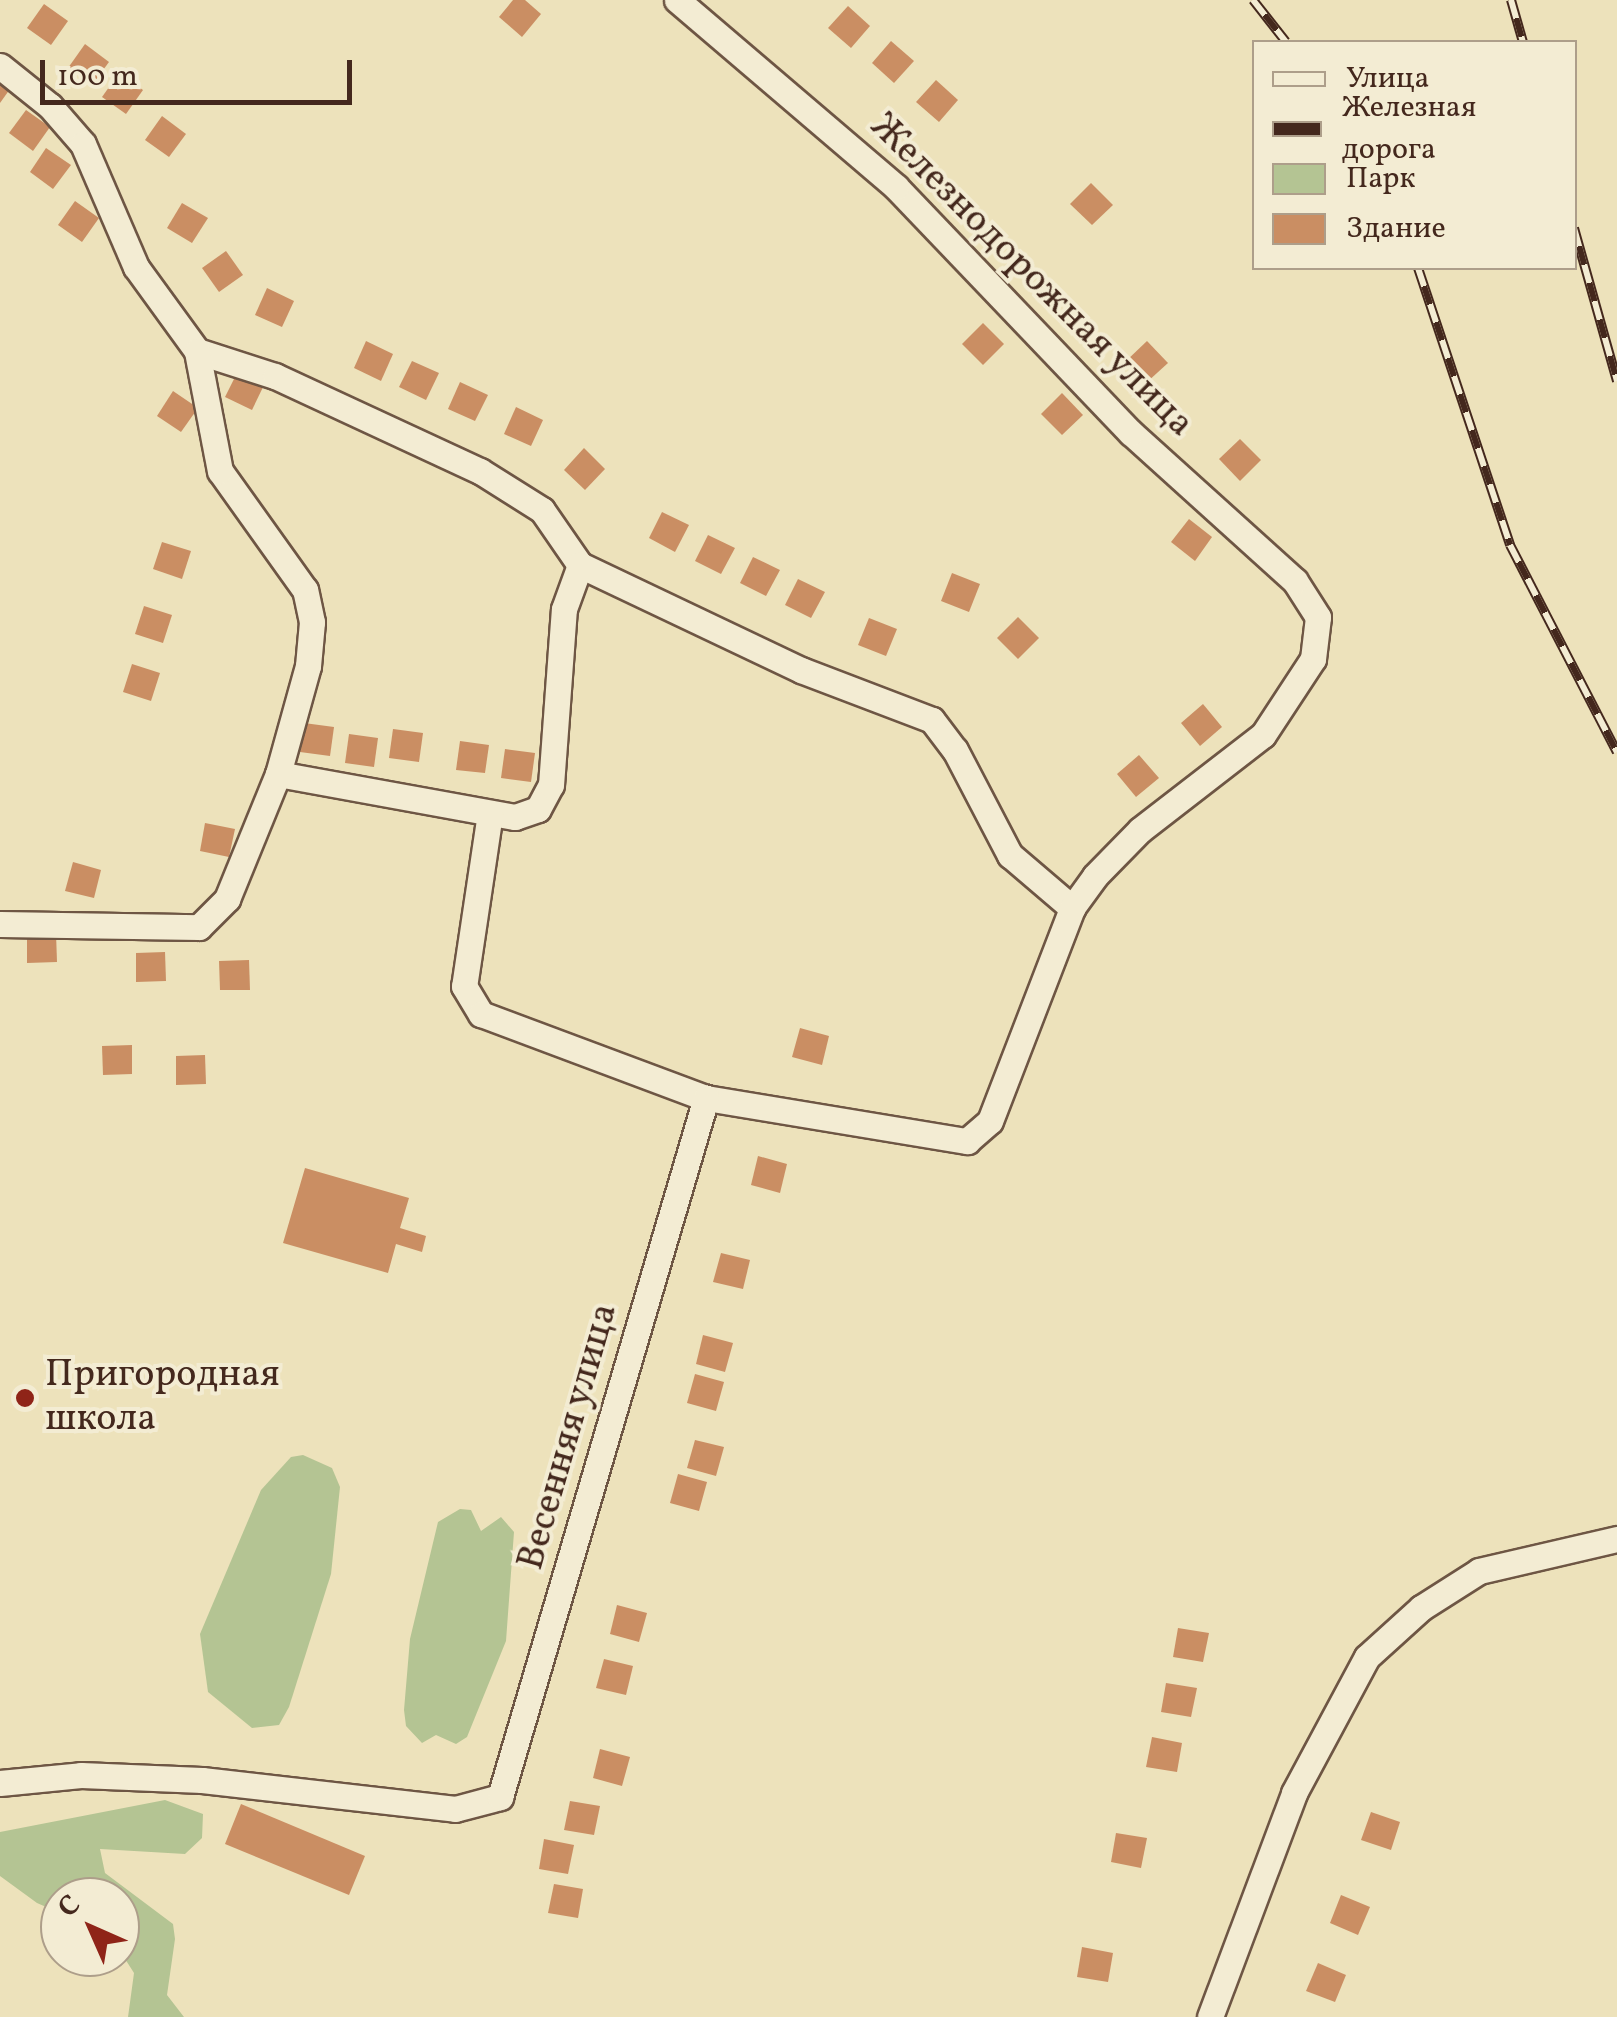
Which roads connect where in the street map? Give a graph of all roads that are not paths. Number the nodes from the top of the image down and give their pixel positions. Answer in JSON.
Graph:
{"nodes":[{"id":1,"x":677,"y":0,"type":"edge"},
{"id":2,"x":0,"y":66,"type":"edge"},
{"id":3,"x":198,"y":351,"type":"junction"},
{"id":4,"x":580,"y":565,"type":"junction"},
{"id":5,"x":278,"y":774,"type":"junction"},
{"id":6,"x":490,"y":813,"type":"junction"},
{"id":7,"x":1072,"y":908,"type":"junction"},
{"id":8,"x":0,"y":924,"type":"edge"},
{"id":9,"x":706,"y":1098,"type":"junction"},
{"id":10,"x":1617,"y":1539,"type":"edge"},
{"id":11,"x":0,"y":1783,"type":"edge"},
{"id":12,"x":1210,"y":2017,"type":"edge"}],
"edges":[{"from":1,"to":7,"type":"street","name":"Железнодорожная улица"},
{"from":2,"to":3,"type":"street"},
{"from":3,"to":4,"type":"street"},
{"from":3,"to":5,"type":"street"},
{"from":4,"to":6,"type":"street"},
{"from":4,"to":7,"type":"street"},
{"from":5,"to":6,"type":"street"},
{"from":5,"to":8,"type":"street"},
{"from":6,"to":9,"type":"street"},
{"from":7,"to":9,"type":"street"},
{"from":9,"to":11,"type":"street","name":"Весенняя улица"},
{"from":10,"to":12,"type":"street"}]}
